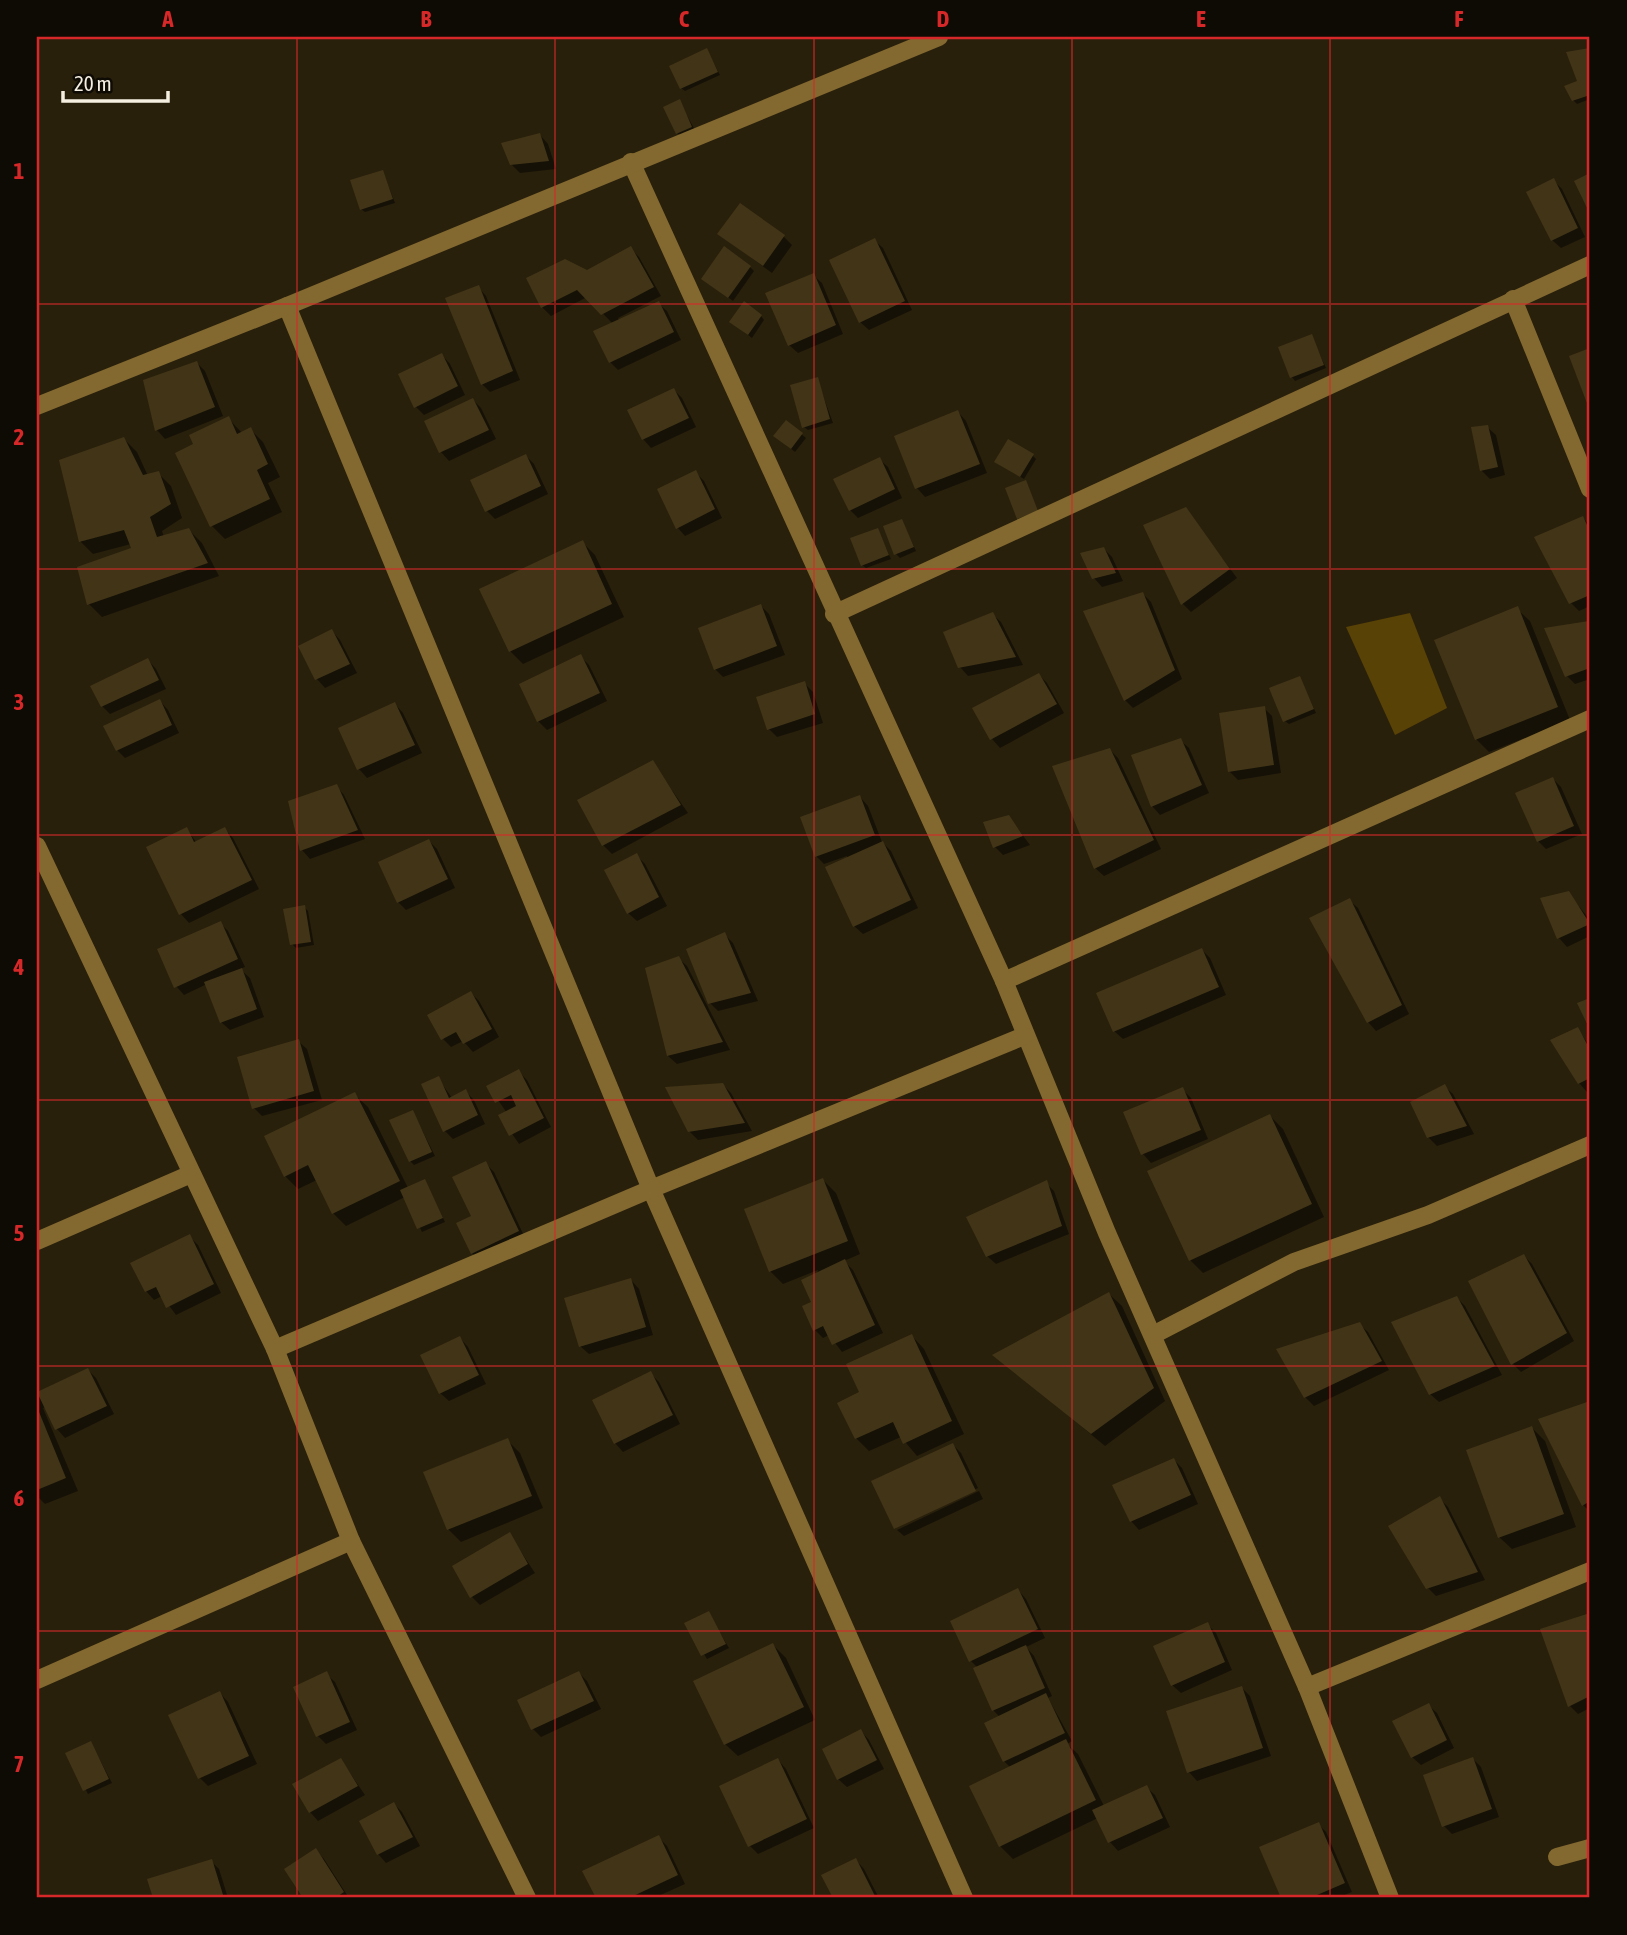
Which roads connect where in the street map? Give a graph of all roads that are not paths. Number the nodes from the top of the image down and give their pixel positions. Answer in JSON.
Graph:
{"nodes":[{"id":1,"x":939,"y":37,"type":"edge"},
{"id":2,"x":631,"y":162,"type":"junction"},
{"id":3,"x":1590,"y":265,"type":"edge"},
{"id":4,"x":1513,"y":299,"type":"junction"},
{"id":5,"x":287,"y":306,"type":"junction"},
{"id":6,"x":37,"y":406,"type":"edge"},
{"id":7,"x":1590,"y":489,"type":"edge"},
{"id":8,"x":834,"y":614,"type":"junction"},
{"id":9,"x":1590,"y":719,"type":"edge"},
{"id":10,"x":37,"y":846,"type":"edge"},
{"id":11,"x":1004,"y":981,"type":"junction"},
{"id":12,"x":1024,"y":1036,"type":"junction"},
{"id":13,"x":1590,"y":1145,"type":"edge"},
{"id":14,"x":191,"y":1174,"type":"junction"},
{"id":15,"x":652,"y":1189,"type":"junction"},
{"id":16,"x":37,"y":1241,"type":"edge"},
{"id":17,"x":1153,"y":1335,"type":"junction"},
{"id":18,"x":275,"y":1349,"type":"junction"},
{"id":19,"x":351,"y":1541,"type":"junction"},
{"id":20,"x":1590,"y":1571,"type":"edge"},
{"id":21,"x":37,"y":1680,"type":"edge"},
{"id":22,"x":1307,"y":1687,"type":"junction"},
{"id":23,"x":1590,"y":1848,"type":"edge"},
{"id":24,"x":1557,"y":1857,"type":"dead end"},
{"id":25,"x":527,"y":1898,"type":"edge"},
{"id":26,"x":964,"y":1898,"type":"edge"},
{"id":27,"x":1390,"y":1898,"type":"edge"}],
"edges":[{"from":1,"to":2,"type":"street"},
{"from":2,"to":5,"type":"street"},
{"from":2,"to":8,"type":"street"},
{"from":3,"to":4,"type":"street"},
{"from":4,"to":7,"type":"street"},
{"from":4,"to":8,"type":"street"},
{"from":5,"to":6,"type":"street"},
{"from":5,"to":15,"type":"street"},
{"from":8,"to":11,"type":"street"},
{"from":9,"to":11,"type":"street"},
{"from":10,"to":14,"type":"street"},
{"from":11,"to":12,"type":"street"},
{"from":12,"to":15,"type":"street"},
{"from":12,"to":17,"type":"street"},
{"from":13,"to":17,"type":"street"},
{"from":14,"to":16,"type":"street"},
{"from":14,"to":18,"type":"street"},
{"from":15,"to":18,"type":"street"},
{"from":15,"to":26,"type":"street"},
{"from":17,"to":22,"type":"street"},
{"from":18,"to":19,"type":"street"},
{"from":19,"to":21,"type":"street"},
{"from":19,"to":25,"type":"street"},
{"from":20,"to":22,"type":"street"},
{"from":22,"to":27,"type":"street"},
{"from":23,"to":24,"type":"street"}]}
